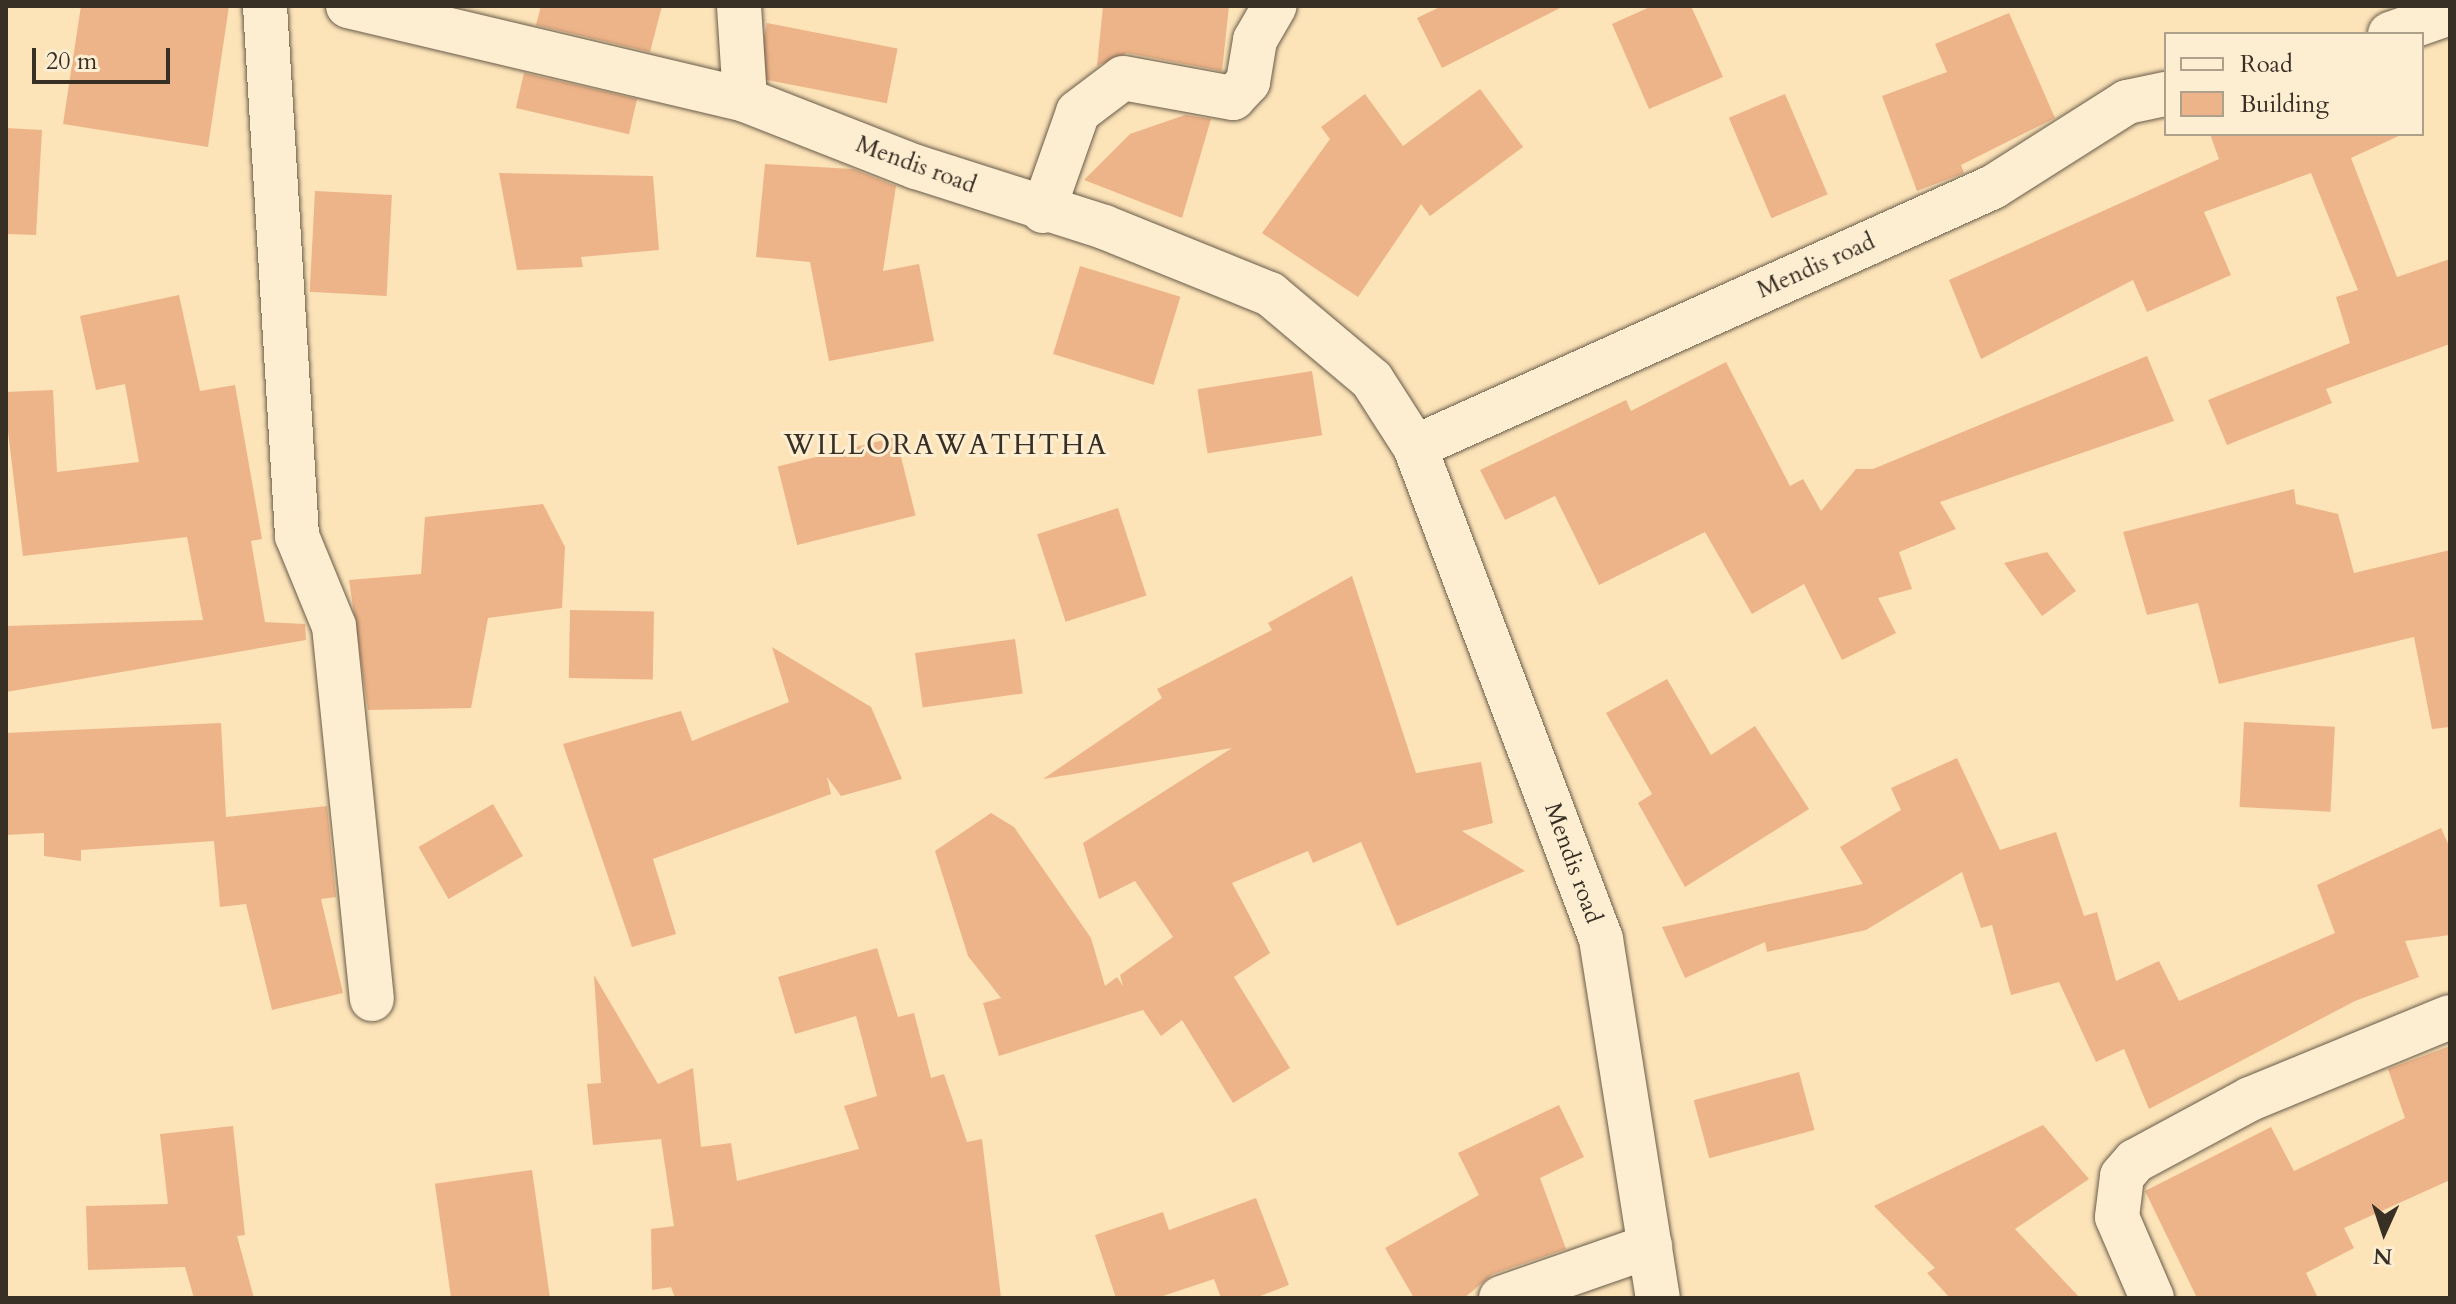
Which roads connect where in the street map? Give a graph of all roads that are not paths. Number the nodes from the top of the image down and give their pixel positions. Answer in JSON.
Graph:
{"nodes":[{"id":1,"x":265,"y":6,"type":"edge"},
{"id":2,"x":348,"y":6,"type":"edge"},
{"id":3,"x":739,"y":6,"type":"edge"},
{"id":4,"x":1275,"y":6,"type":"edge"},
{"id":5,"x":2450,"y":13,"type":"edge"},
{"id":6,"x":2396,"y":32,"type":"edge"},
{"id":7,"x":2164,"y":94,"type":"edge"},
{"id":8,"x":745,"y":100,"type":"junction"},
{"id":9,"x":1043,"y":211,"type":"junction"},
{"id":10,"x":1415,"y":447,"type":"junction"},
{"id":11,"x":372,"y":999,"type":"dead end"},
{"id":12,"x":2450,"y":1017,"type":"edge"},
{"id":13,"x":1650,"y":1246,"type":"junction"},
{"id":14,"x":1501,"y":1298,"type":"edge"},
{"id":15,"x":1658,"y":1298,"type":"edge"},
{"id":16,"x":2152,"y":1298,"type":"edge"}],
"edges":[{"from":1,"to":11,"type":"street"},
{"from":2,"to":8,"type":"street","name":"Mendis road"},
{"from":3,"to":8,"type":"street"},
{"from":4,"to":9,"type":"street"},
{"from":5,"to":6,"type":"street"},
{"from":7,"to":10,"type":"street","name":"Mendis road"},
{"from":8,"to":9,"type":"street","name":"Mendis road"},
{"from":9,"to":10,"type":"street","name":"Mendis road"},
{"from":10,"to":13,"type":"street","name":"Mendis road"},
{"from":12,"to":16,"type":"street"},
{"from":13,"to":14,"type":"street"},
{"from":13,"to":15,"type":"street","name":"Mendis road"}]}
